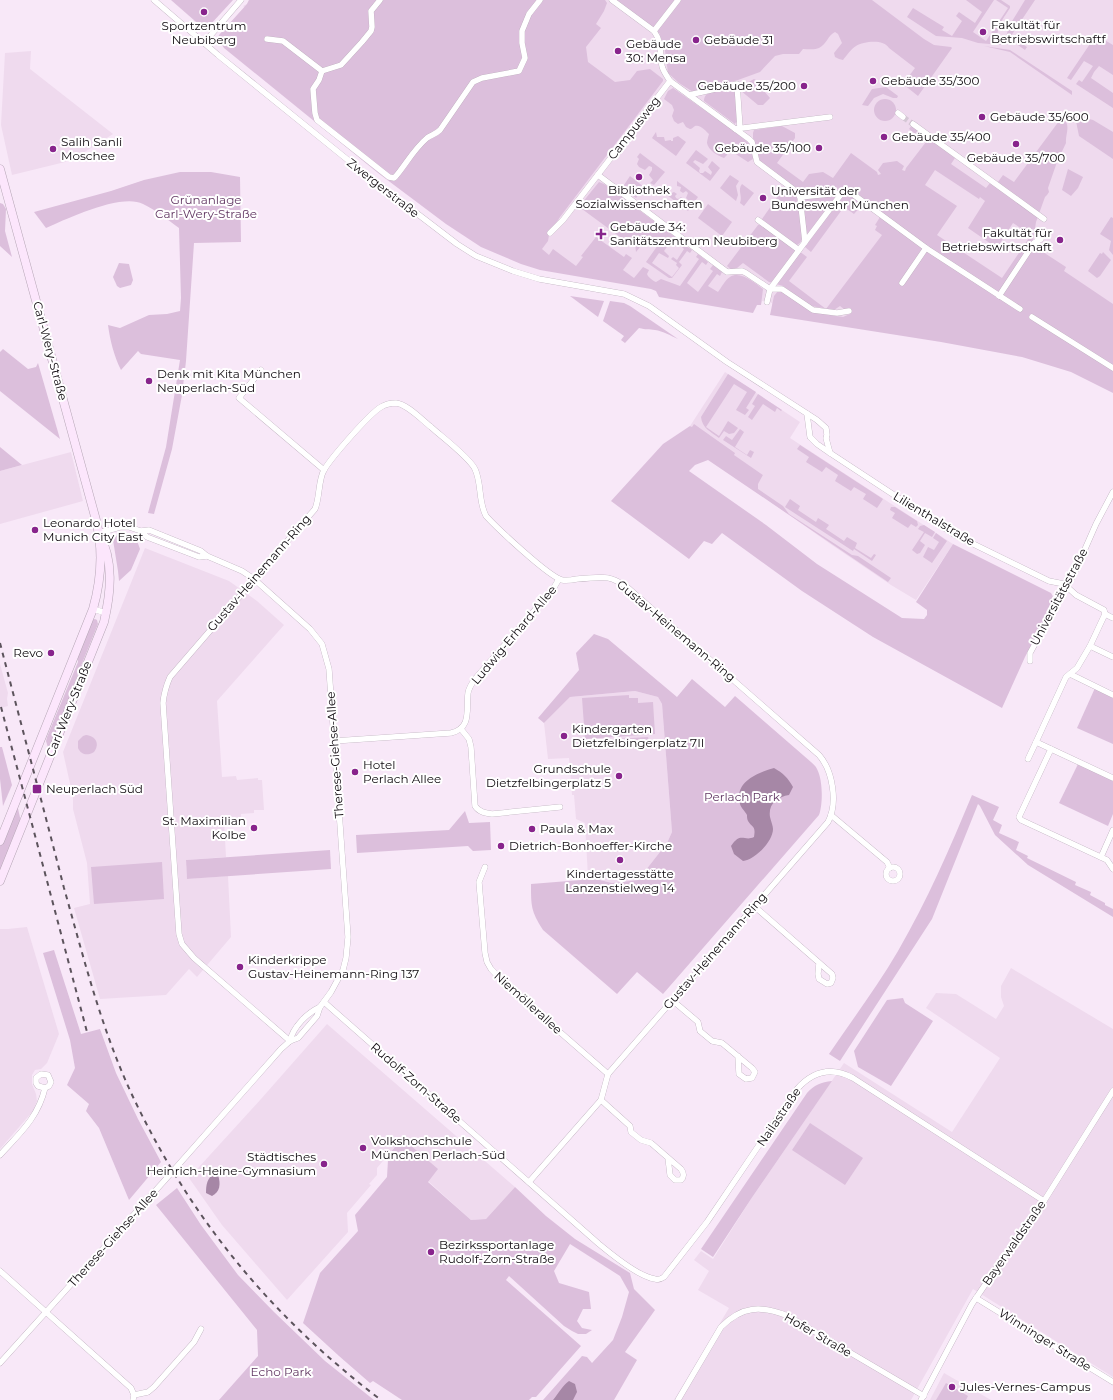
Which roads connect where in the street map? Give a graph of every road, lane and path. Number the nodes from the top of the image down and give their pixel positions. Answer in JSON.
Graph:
{"nodes":[{"id":1,"x":154,"y":0,"type":"edge"},
{"id":2,"x":241,"y":0,"type":"edge"},
{"id":3,"x":380,"y":0,"type":"edge"},
{"id":4,"x":540,"y":0,"type":"edge"},
{"id":5,"x":612,"y":0,"type":"edge"},
{"id":6,"x":678,"y":0,"type":"edge"},
{"id":7,"x":654,"y":31,"type":"junction"},
{"id":8,"x":267,"y":39,"type":"dead end"},
{"id":9,"x":204,"y":43,"type":"junction"},
{"id":10,"x":322,"y":71,"type":"junction"},
{"id":11,"x":670,"y":81,"type":"junction"},
{"id":12,"x":689,"y":95,"type":"junction"},
{"id":13,"x":830,"y":117,"type":"dead end"},
{"id":14,"x":913,"y":124,"type":"tunnel mouth"},
{"id":15,"x":738,"y":129,"type":"junction"},
{"id":16,"x":0,"y":169,"type":"edge"},
{"id":17,"x":598,"y":175,"type":"junction"},
{"id":18,"x":3,"y":193,"type":"edge"},
{"id":19,"x":842,"y":193,"type":"junction"},
{"id":20,"x":800,"y":197,"type":"junction"},
{"id":21,"x":1044,"y":219,"type":"dead end"},
{"id":22,"x":758,"y":220,"type":"dead end"},
{"id":23,"x":550,"y":233,"type":"dead end"},
{"id":24,"x":1041,"y":239,"type":"dead end"},
{"id":25,"x":805,"y":242,"type":"junction"},
{"id":26,"x":926,"y":248,"type":"junction"},
{"id":27,"x":800,"y":250,"type":"junction"},
{"id":28,"x":902,"y":283,"type":"dead end"},
{"id":29,"x":770,"y":289,"type":"junction"},
{"id":30,"x":999,"y":296,"type":"junction"},
{"id":31,"x":767,"y":302,"type":"dead end"},
{"id":32,"x":1020,"y":310,"type":"dead end"},
{"id":33,"x":849,"y":311,"type":"dead end"},
{"id":34,"x":1032,"y":317,"type":"dead end"},
{"id":35,"x":1113,"y":368,"type":"edge"},
{"id":36,"x":261,"y":370,"type":"dead end"},
{"id":37,"x":807,"y":414,"type":"junction"},
{"id":38,"x":820,"y":424,"type":"junction"},
{"id":39,"x":810,"y":429,"type":"junction"},
{"id":40,"x":826,"y":438,"type":"junction"},
{"id":41,"x":814,"y":441,"type":"junction"},
{"id":42,"x":830,"y":453,"type":"junction"},
{"id":43,"x":324,"y":470,"type":"junction"},
{"id":44,"x":1113,"y":492,"type":"edge"},
{"id":45,"x":1111,"y":501,"type":"edge"},
{"id":46,"x":99,"y":533,"type":"junction"},
{"id":47,"x":254,"y":579,"type":"junction"},
{"id":48,"x":559,"y":579,"type":"junction"},
{"id":49,"x":1064,"y":584,"type":"junction"},
{"id":50,"x":93,"y":609,"type":"junction"},
{"id":51,"x":1105,"y":612,"type":"junction"},
{"id":52,"x":106,"y":613,"type":"junction"},
{"id":53,"x":1113,"y":618,"type":"edge"},
{"id":54,"x":1090,"y":646,"type":"junction"},
{"id":55,"x":1113,"y":657,"type":"edge"},
{"id":56,"x":1030,"y":661,"type":"dead end"},
{"id":57,"x":1070,"y":674,"type":"junction"},
{"id":58,"x":1113,"y":695,"type":"edge"},
{"id":59,"x":461,"y":729,"type":"junction"},
{"id":60,"x":334,"y":741,"type":"junction"},
{"id":61,"x":1036,"y":742,"type":"junction"},
{"id":62,"x":1050,"y":749,"type":"junction"},
{"id":63,"x":1028,"y":759,"type":"dead end"},
{"id":64,"x":1113,"y":778,"type":"edge"},
{"id":65,"x":560,"y":807,"type":"dead end"},
{"id":66,"x":831,"y":815,"type":"junction"},
{"id":67,"x":1113,"y":830,"type":"edge"},
{"id":68,"x":0,"y":841,"type":"edge"},
{"id":69,"x":1101,"y":857,"type":"junction"},
{"id":70,"x":485,"y":867,"type":"dead end"},
{"id":71,"x":890,"y":868,"type":"dead end"},
{"id":72,"x":1113,"y":869,"type":"edge"},
{"id":73,"x":0,"y":881,"type":"edge"},
{"id":74,"x":754,"y":906,"type":"junction"},
{"id":75,"x":819,"y":963,"type":"dead end"},
{"id":76,"x":672,"y":1000,"type":"junction"},
{"id":77,"x":324,"y":1002,"type":"junction"},
{"id":78,"x":290,"y":1041,"type":"junction"},
{"id":79,"x":738,"y":1056,"type":"dead end"},
{"id":80,"x":608,"y":1074,"type":"junction"},
{"id":81,"x":44,"y":1088,"type":"dead end"},
{"id":82,"x":1113,"y":1091,"type":"edge"},
{"id":83,"x":601,"y":1100,"type":"junction"},
{"id":84,"x":0,"y":1155,"type":"edge"},
{"id":85,"x":668,"y":1158,"type":"dead end"},
{"id":86,"x":529,"y":1182,"type":"junction"},
{"id":87,"x":1044,"y":1201,"type":"junction"},
{"id":88,"x":0,"y":1271,"type":"edge"},
{"id":89,"x":658,"y":1280,"type":"joint"},
{"id":90,"x":976,"y":1298,"type":"junction"},
{"id":91,"x":46,"y":1311,"type":"junction"},
{"id":92,"x":201,"y":1329,"type":"dead end"},
{"id":93,"x":0,"y":1363,"type":"edge"},
{"id":94,"x":1113,"y":1382,"type":"edge"},
{"id":95,"x":133,"y":1397,"type":"edge"},
{"id":96,"x":923,"y":1398,"type":"edge"},
{"id":97,"x":678,"y":1400,"type":"edge"}],
"edges":[{"from":1,"to":9,"type":"street","name":"Zwergerstraße"},
{"from":2,"to":9,"type":"street"},
{"from":3,"to":10,"type":"street"},
{"from":4,"to":10,"type":"street"},
{"from":5,"to":7,"type":"street"},
{"from":6,"to":7,"type":"street"},
{"from":7,"to":11,"type":"street"},
{"from":8,"to":10,"type":"street"},
{"from":9,"to":37,"type":"street","name":"Zwergerstraße"},
{"from":11,"to":12,"type":"street"},
{"from":11,"to":17,"type":"street","name":"Campusweg"},
{"from":12,"to":15,"type":"street"},
{"from":12,"to":15,"type":"street"},
{"from":13,"to":15,"type":"street"},
{"from":14,"to":21,"type":"street"},
{"from":15,"to":20,"type":"street"},
{"from":16,"to":18,"type":"main road","name":"Carl-Wery-Straße"},
{"from":17,"to":23,"type":"street","name":"Campusweg"},
{"from":17,"to":29,"type":"street"},
{"from":18,"to":46,"type":"main road","name":"Carl-Wery-Straße"},
{"from":19,"to":20,"type":"street"},
{"from":19,"to":25,"type":"street"},
{"from":19,"to":26,"type":"street"},
{"from":20,"to":25,"type":"street"},
{"from":22,"to":27,"type":"street"},
{"from":24,"to":30,"type":"street"},
{"from":25,"to":27,"type":"street"},
{"from":26,"to":28,"type":"street"},
{"from":26,"to":30,"type":"street"},
{"from":27,"to":29,"type":"street"},
{"from":29,"to":31,"type":"street"},
{"from":29,"to":33,"type":"street"},
{"from":30,"to":32,"type":"street"},
{"from":34,"to":35,"type":"street"},
{"from":36,"to":43,"type":"street"},
{"from":37,"to":38,"type":"street"},
{"from":37,"to":39,"type":"street"},
{"from":38,"to":39,"type":"street"},
{"from":38,"to":40,"type":"street"},
{"from":39,"to":41,"type":"street"},
{"from":40,"to":41,"type":"street"},
{"from":40,"to":42,"type":"street"},
{"from":41,"to":42,"type":"street","name":"Lilienthalstraße"},
{"from":42,"to":49,"type":"street","name":"Lilienthalstraße"},
{"from":43,"to":47,"type":"street","name":"Gustav-Heinemann-Ring"},
{"from":43,"to":48,"type":"street","name":"Gustav-Heinemann-Ring"},
{"from":44,"to":45,"type":"street","name":"Universitätsstraße"},
{"from":45,"to":49,"type":"street","name":"Universitätsstraße"},
{"from":46,"to":47,"type":"street","name":"Therese-Giehse-Allee"},
{"from":46,"to":50,"type":"main road","name":"Carl-Wery-Straße"},
{"from":46,"to":52,"type":"main road","name":"Carl-Wery-Straße"},
{"from":47,"to":60,"type":"street","name":"Therese-Giehse-Allee"},
{"from":47,"to":78,"type":"street","name":"Gustav-Heinemann-Ring"},
{"from":48,"to":59,"type":"street","name":"Ludwig-Erhard-Allee"},
{"from":48,"to":66,"type":"street","name":"Gustav-Heinemann-Ring"},
{"from":49,"to":51,"type":"street"},
{"from":49,"to":56,"type":"street","name":"Universitätsstraße"},
{"from":50,"to":52,"type":"street"},
{"from":50,"to":68,"type":"main road","name":"Carl-Wery-Straße"},
{"from":51,"to":53,"type":"street"},
{"from":51,"to":54,"type":"street"},
{"from":52,"to":73,"type":"main road","name":"Carl-Wery-Straße"},
{"from":54,"to":55,"type":"street"},
{"from":54,"to":57,"type":"street"},
{"from":57,"to":58,"type":"street"},
{"from":57,"to":61,"type":"street"},
{"from":59,"to":60,"type":"street"},
{"from":59,"to":65,"type":"street"},
{"from":60,"to":77,"type":"street","name":"Therese-Giehse-Allee"},
{"from":61,"to":62,"type":"street"},
{"from":61,"to":63,"type":"street"},
{"from":62,"to":64,"type":"street"},
{"from":62,"to":69,"type":"street"},
{"from":66,"to":71,"type":"street"},
{"from":66,"to":74,"type":"street","name":"Gustav-Heinemann-Ring"},
{"from":67,"to":69,"type":"street"},
{"from":69,"to":72,"type":"street"},
{"from":70,"to":80,"type":"street","name":"Niemöllerallee"},
{"from":74,"to":75,"type":"street"},
{"from":74,"to":76,"type":"street","name":"Gustav-Heinemann-Ring"},
{"from":76,"to":79,"type":"street"},
{"from":76,"to":80,"type":"street","name":"Gustav-Heinemann-Ring"},
{"from":77,"to":78,"type":"street","name":"Therese-Giehse-Allee"},
{"from":77,"to":86,"type":"street","name":"Rudolf-Zorn-Straße"},
{"from":78,"to":91,"type":"street","name":"Therese-Giehse-Allee"},
{"from":80,"to":83,"type":"street","name":"Gustav-Heinemann-Ring"},
{"from":81,"to":84,"type":"street"},
{"from":82,"to":87,"type":"street","name":"Bayerwaldstraße"},
{"from":83,"to":85,"type":"street"},
{"from":83,"to":86,"type":"street","name":"Gustav-Heinemann-Ring"},
{"from":86,"to":89,"type":"street","name":"Rudolf-Zorn-Straße"},
{"from":87,"to":89,"type":"street","name":"Nailastraße"},
{"from":87,"to":90,"type":"street","name":"Bayerwaldstraße"},
{"from":88,"to":91,"type":"street"},
{"from":90,"to":94,"type":"street","name":"Winninger Straße"},
{"from":90,"to":96,"type":"street","name":"Bayerwaldstraße"},
{"from":91,"to":93,"type":"street","name":"Therese-Giehse-Allee"},
{"from":91,"to":95,"type":"street"},
{"from":92,"to":95,"type":"street"},
{"from":96,"to":97,"type":"street","name":"Hofer Straße"}]}
